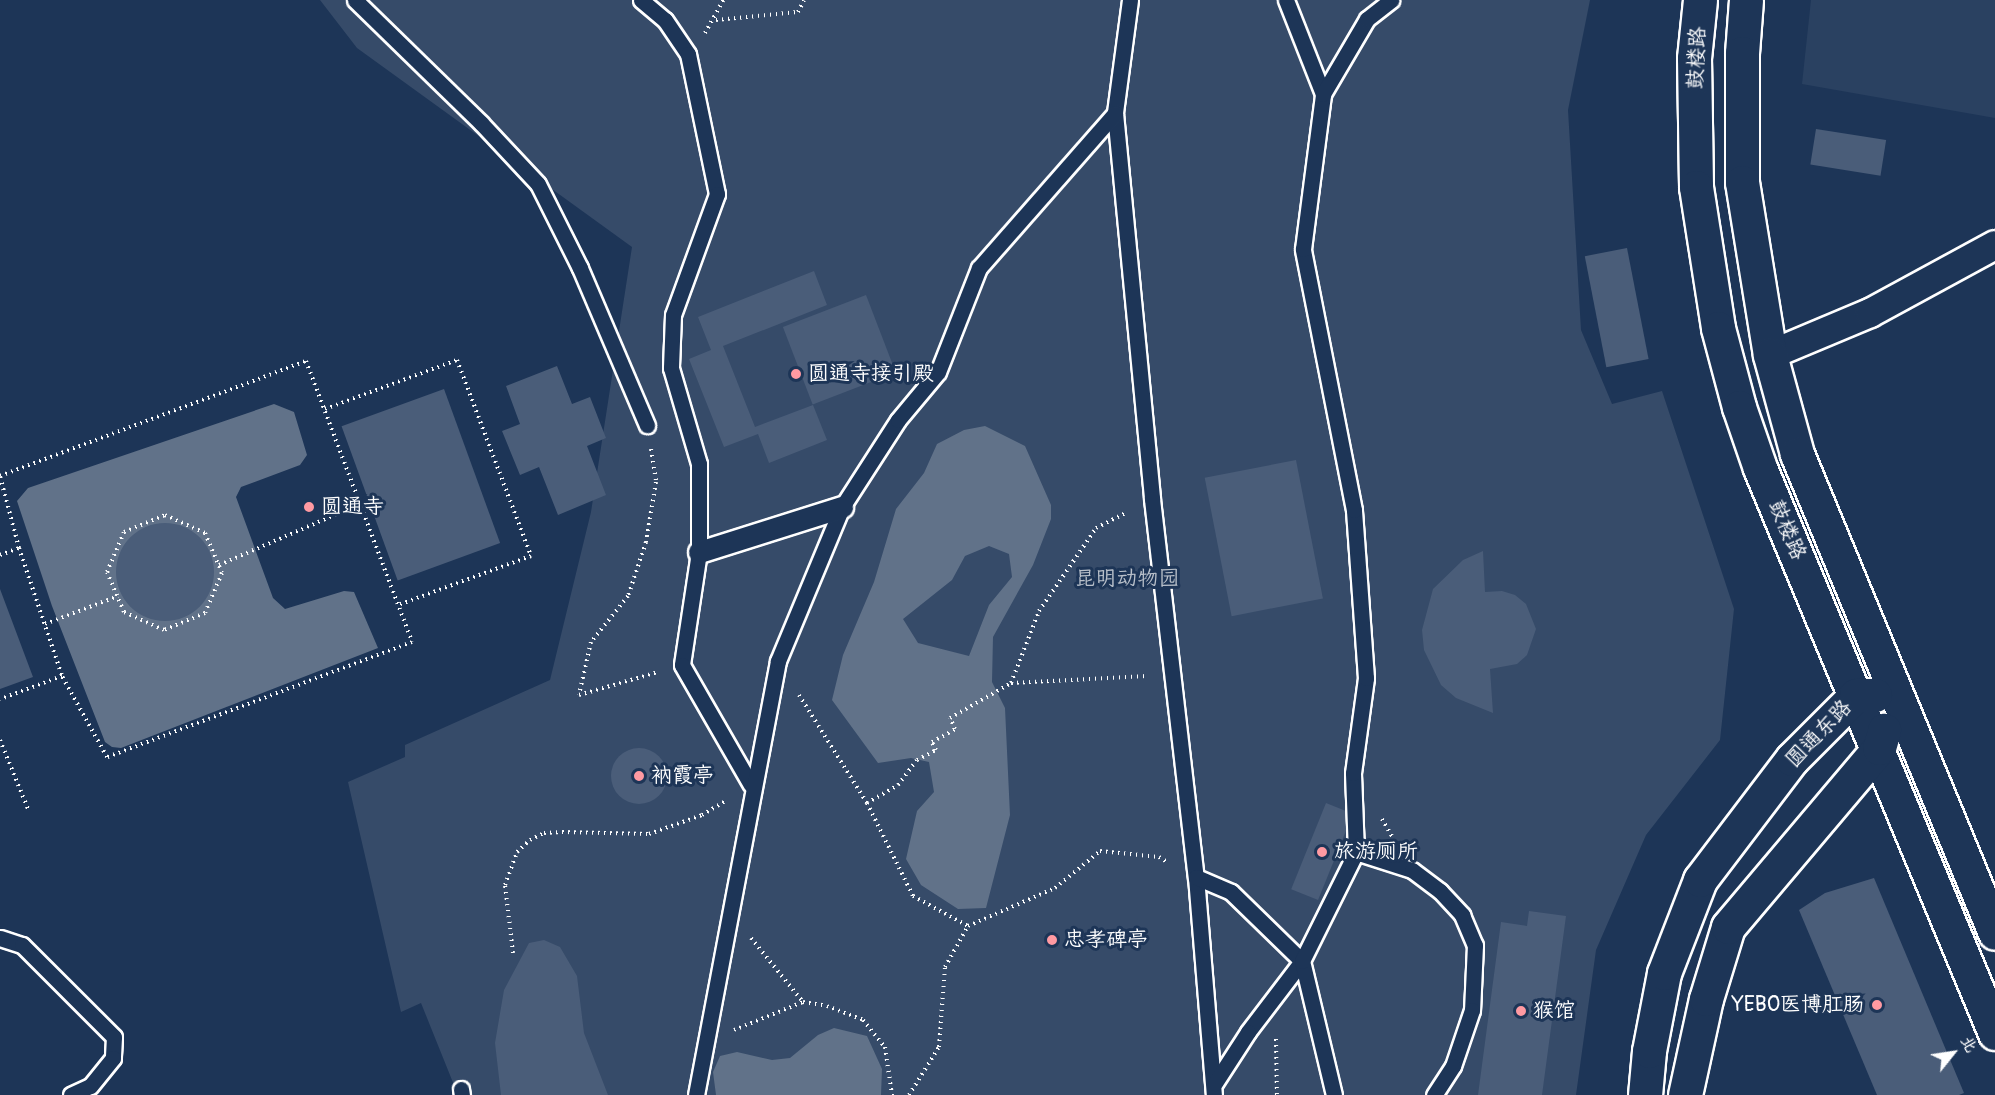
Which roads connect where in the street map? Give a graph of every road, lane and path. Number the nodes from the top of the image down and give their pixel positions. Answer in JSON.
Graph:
{"nodes":[{"id":1,"x":355,"y":0,"type":"edge"},
{"id":2,"x":641,"y":0,"type":"edge"},
{"id":3,"x":723,"y":0,"type":"edge"},
{"id":4,"x":804,"y":0,"type":"edge"},
{"id":5,"x":1130,"y":0,"type":"edge"},
{"id":6,"x":1286,"y":0,"type":"edge"},
{"id":7,"x":1391,"y":0,"type":"edge"},
{"id":8,"x":1700,"y":0,"type":"edge"},
{"id":9,"x":1746,"y":0,"type":"edge"},
{"id":10,"x":716,"y":20,"type":"junction"},
{"id":11,"x":687,"y":54,"type":"junction"},
{"id":12,"x":1323,"y":94,"type":"junction"},
{"id":13,"x":1115,"y":113,"type":"junction"},
{"id":14,"x":1995,"y":245,"type":"edge"},
{"id":15,"x":1770,"y":355,"type":"junction"},
{"id":16,"x":324,"y":409,"type":"junction"},
{"id":17,"x":647,"y":425,"type":"joint"},
{"id":18,"x":1152,"y":499,"type":"junction"},
{"id":19,"x":360,"y":504,"type":"junction"},
{"id":20,"x":842,"y":507,"type":"junction"},
{"id":21,"x":20,"y":548,"type":"junction"},
{"id":22,"x":699,"y":552,"type":"junction"},
{"id":23,"x":0,"y":555,"type":"edge"},
{"id":24,"x":219,"y":565,"type":"junction"},
{"id":25,"x":118,"y":597,"type":"junction"},
{"id":26,"x":398,"y":605,"type":"junction"},
{"id":27,"x":46,"y":624,"type":"junction"},
{"id":28,"x":778,"y":661,"type":"junction"},
{"id":29,"x":682,"y":665,"type":"junction"},
{"id":30,"x":1172,"y":674,"type":"junction"},
{"id":31,"x":62,"y":676,"type":"junction"},
{"id":32,"x":1011,"y":683,"type":"junction"},
{"id":33,"x":1895,"y":694,"type":"junction"},
{"id":34,"x":1856,"y":695,"type":"junction"},
{"id":35,"x":0,"y":699,"type":"edge"},
{"id":36,"x":0,"y":740,"type":"edge"},
{"id":37,"x":1880,"y":748,"type":"junction"},
{"id":38,"x":751,"y":785,"type":"junction"},
{"id":39,"x":867,"y":803,"type":"junction"},
{"id":40,"x":28,"y":809,"type":"dead end"},
{"id":41,"x":1381,"y":817,"type":"dead end"},
{"id":42,"x":1356,"y":852,"type":"junction"},
{"id":43,"x":1412,"y":870,"type":"junction"},
{"id":44,"x":1196,"y":877,"type":"junction"},
{"id":45,"x":732,"y":914,"type":"junction"},
{"id":46,"x":968,"y":926,"type":"junction"},
{"id":47,"x":1995,"y":933,"type":"edge"},
{"id":48,"x":0,"y":938,"type":"edge"},
{"id":49,"x":513,"y":953,"type":"dead end"},
{"id":50,"x":1302,"y":961,"type":"junction"},
{"id":51,"x":803,"y":1002,"type":"junction"},
{"id":52,"x":1266,"y":1009,"type":"junction"},
{"id":53,"x":1995,"y":1033,"type":"edge"},
{"id":54,"x":709,"y":1040,"type":"junction"},
{"id":55,"x":1215,"y":1089,"type":"edge"},
{"id":56,"x":1688,"y":1094,"type":"edge"},
{"id":57,"x":70,"y":1095,"type":"edge"},
{"id":58,"x":696,"y":1095,"type":"edge"},
{"id":59,"x":892,"y":1095,"type":"edge"},
{"id":60,"x":909,"y":1095,"type":"edge"},
{"id":61,"x":1277,"y":1095,"type":"edge"},
{"id":62,"x":1334,"y":1095,"type":"edge"},
{"id":63,"x":1434,"y":1095,"type":"edge"},
{"id":64,"x":1645,"y":1095,"type":"edge"}],
"edges":[{"from":1,"to":17,"type":"lane"},
{"from":2,"to":11,"type":"lane"},
{"from":3,"to":10,"type":"path"},
{"from":4,"to":10,"type":"path"},
{"from":5,"to":13,"type":"lane"},
{"from":6,"to":12,"type":"lane"},
{"from":7,"to":12,"type":"lane"},
{"from":8,"to":34,"type":"main road","name":"鼓楼路"},
{"from":9,"to":15,"type":"main road","name":"鼓楼路"},
{"from":10,"to":11,"type":"path"},
{"from":11,"to":22,"type":"lane"},
{"from":12,"to":42,"type":"lane"},
{"from":13,"to":18,"type":"lane"},
{"from":13,"to":20,"type":"lane"},
{"from":14,"to":15,"type":"street"},
{"from":15,"to":33,"type":"main road","name":"鼓楼路"},
{"from":16,"to":19,"type":"path"},
{"from":16,"to":21,"type":"path"},
{"from":16,"to":26,"type":"path"},
{"from":17,"to":29,"type":"path"},
{"from":18,"to":30,"type":"lane"},
{"from":18,"to":32,"type":"path"},
{"from":19,"to":24,"type":"path"},
{"from":19,"to":26,"type":"path"},
{"from":20,"to":22,"type":"street"},
{"from":20,"to":28,"type":"lane"},
{"from":21,"to":23,"type":"path"},
{"from":21,"to":27,"type":"path"},
{"from":22,"to":29,"type":"lane"},
{"from":24,"to":25,"type":"path"},
{"from":24,"to":25,"type":"path"},
{"from":25,"to":27,"type":"path"},
{"from":26,"to":31,"type":"path"},
{"from":27,"to":31,"type":"path"},
{"from":28,"to":38,"type":"lane"},
{"from":28,"to":39,"type":"path"},
{"from":29,"to":38,"type":"lane"},
{"from":30,"to":32,"type":"path"},
{"from":30,"to":44,"type":"lane"},
{"from":31,"to":35,"type":"path"},
{"from":32,"to":39,"type":"path"},
{"from":33,"to":34,"type":"main road","name":"圆通东路"},
{"from":33,"to":37,"type":"main road","name":"圆通东路"},
{"from":33,"to":47,"type":"main road","name":"鼓楼路"},
{"from":34,"to":37,"type":"main road","name":"鼓楼路"},
{"from":34,"to":64,"type":"main road","name":"圆通东路"},
{"from":36,"to":40,"type":"path"},
{"from":37,"to":53,"type":"main road","name":"鼓楼路"},
{"from":37,"to":56,"type":"main road","name":"圆通东路"},
{"from":38,"to":45,"type":"lane"},
{"from":38,"to":49,"type":"path"},
{"from":39,"to":46,"type":"path"},
{"from":41,"to":43,"type":"path"},
{"from":42,"to":43,"type":"lane"},
{"from":42,"to":50,"type":"lane"},
{"from":43,"to":63,"type":"lane"},
{"from":44,"to":46,"type":"path"},
{"from":44,"to":50,"type":"lane"},
{"from":44,"to":55,"type":"lane"},
{"from":45,"to":51,"type":"path"},
{"from":45,"to":54,"type":"lane"},
{"from":46,"to":60,"type":"path"},
{"from":48,"to":57,"type":"lane"},
{"from":50,"to":52,"type":"lane"},
{"from":50,"to":62,"type":"lane"},
{"from":51,"to":54,"type":"path"},
{"from":51,"to":59,"type":"path"},
{"from":52,"to":55,"type":"lane"},
{"from":52,"to":61,"type":"path"},
{"from":54,"to":58,"type":"lane"}]}
